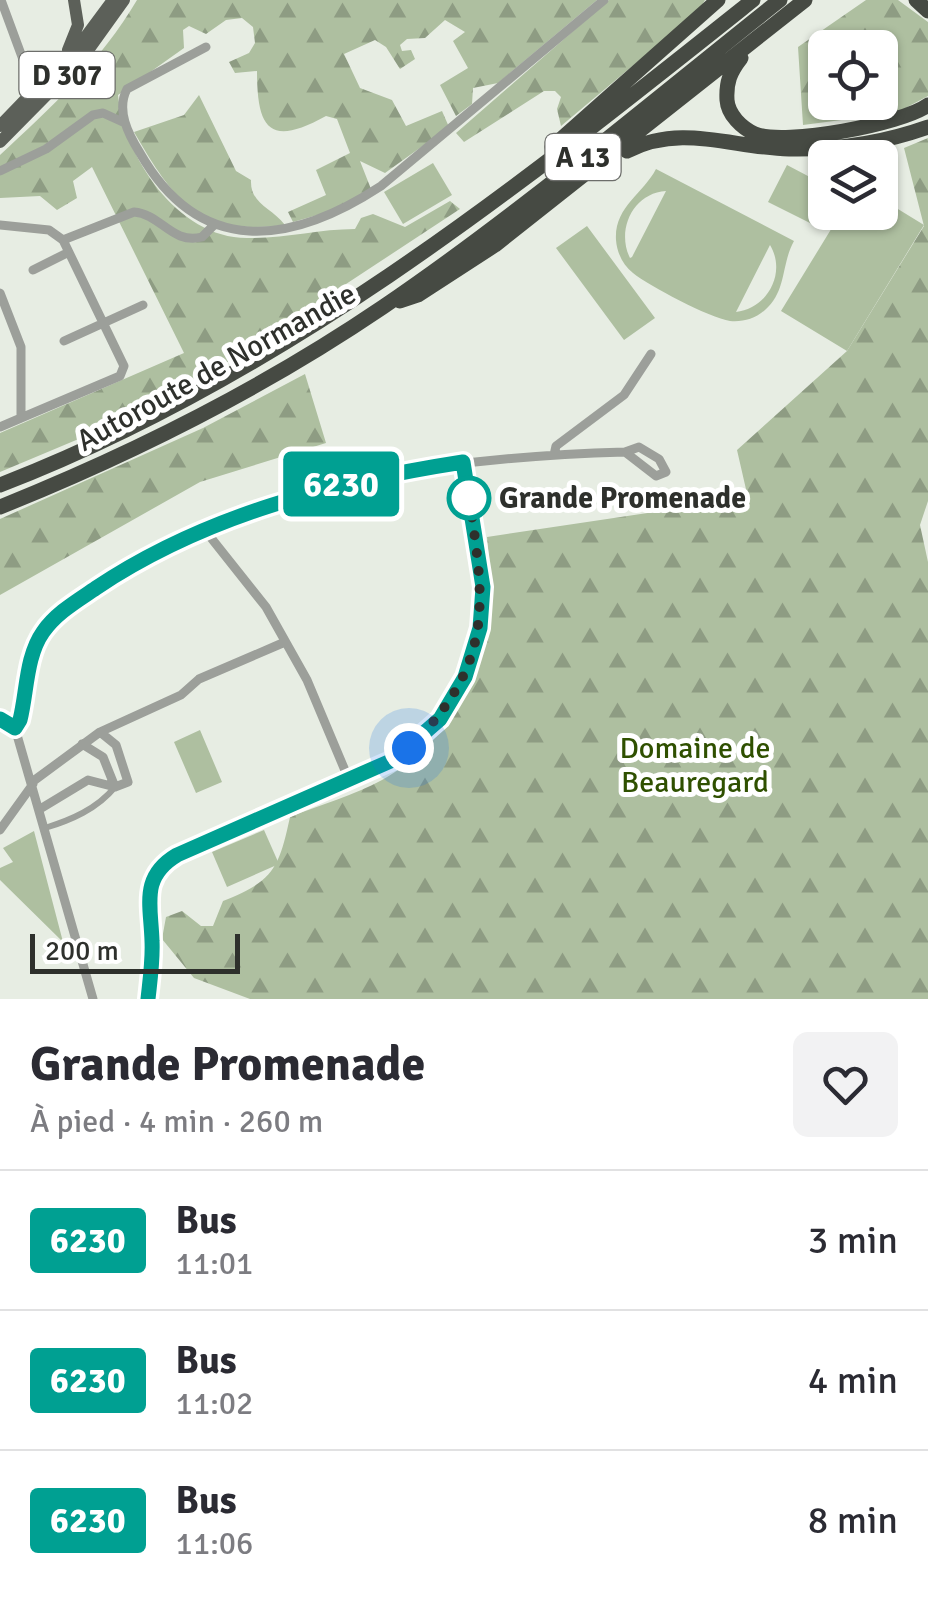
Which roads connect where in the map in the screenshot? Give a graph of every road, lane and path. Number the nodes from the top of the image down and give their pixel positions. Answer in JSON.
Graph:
{"nodes":[{"id":1,"x":1,"y":0,"type":"edge"},
{"id":2,"x":74,"y":0,"type":"edge"},
{"id":3,"x":113,"y":0,"type":"edge"},
{"id":4,"x":124,"y":0,"type":"edge"},
{"id":5,"x":604,"y":0,"type":"edge"},
{"id":6,"x":718,"y":0,"type":"edge"},
{"id":7,"x":733,"y":0,"type":"edge"},
{"id":8,"x":753,"y":0,"type":"edge"},
{"id":9,"x":780,"y":0,"type":"edge"},
{"id":10,"x":805,"y":0,"type":"edge"},
{"id":11,"x":916,"y":0,"type":"edge"},
{"id":12,"x":928,"y":11,"type":"edge"},
{"id":13,"x":766,"y":31,"type":"junction"},
{"id":14,"x":206,"y":47,"type":"dead end"},
{"id":15,"x":25,"y":65,"type":"dead end"},
{"id":16,"x":53,"y":73,"type":"junction"},
{"id":17,"x":619,"y":88,"type":"junction"},
{"id":18,"x":928,"y":105,"type":"edge"},
{"id":19,"x":125,"y":123,"type":"junction"},
{"id":20,"x":1,"y":124,"type":"edge"},
{"id":21,"x":928,"y":127,"type":"edge"},
{"id":22,"x":0,"y":142,"type":"edge"},
{"id":23,"x":0,"y":171,"type":"edge"},
{"id":24,"x":578,"y":182,"type":"junction"},
{"id":25,"x":520,"y":184,"type":"junction"},
{"id":26,"x":0,"y":225,"type":"edge"},
{"id":27,"x":213,"y":226,"type":"junction"},
{"id":28,"x":62,"y":240,"type":"junction"},
{"id":29,"x":68,"y":253,"type":"junction"},
{"id":30,"x":33,"y":270,"type":"dead end"},
{"id":31,"x":0,"y":293,"type":"edge"},
{"id":32,"x":143,"y":305,"type":"dead end"},
{"id":33,"x":382,"y":308,"type":"junction"},
{"id":34,"x":3,"y":309,"type":"edge"},
{"id":35,"x":104,"y":323,"type":"junction"},
{"id":36,"x":64,"y":341,"type":"dead end"},
{"id":37,"x":651,"y":354,"type":"dead end"},
{"id":38,"x":22,"y":418,"type":"junction"},
{"id":39,"x":0,"y":427,"type":"edge"},
{"id":40,"x":624,"y":452,"type":"dead end"},
{"id":41,"x":554,"y":454,"type":"junction"},
{"id":42,"x":463,"y":462,"type":"junction"},
{"id":43,"x":0,"y":484,"type":"edge"},
{"id":44,"x":0,"y":507,"type":"edge"},
{"id":45,"x":204,"y":529,"type":"junction"},
{"id":46,"x":284,"y":642,"type":"junction"},
{"id":47,"x":0,"y":720,"type":"edge"},
{"id":48,"x":15,"y":728,"type":"junction"},
{"id":49,"x":100,"y":732,"type":"junction"},
{"id":50,"x":82,"y":744,"type":"junction"},
{"id":51,"x":349,"y":780,"type":"junction"},
{"id":52,"x":33,"y":783,"type":"junction"},
{"id":53,"x":114,"y":787,"type":"junction"},
{"id":54,"x":40,"y":810,"type":"junction"},
{"id":55,"x":45,"y":828,"type":"junction"},
{"id":56,"x":0,"y":830,"type":"edge"},
{"id":57,"x":92,"y":999,"type":"edge"},
{"id":58,"x":148,"y":999,"type":"edge"}],
"edges":[{"from":1,"to":15,"type":"street"},
{"from":2,"to":16,"type":"main road"},
{"from":3,"to":16,"type":"main road","number":"D 307"},
{"from":4,"to":22,"type":"main road","number":"D 307"},
{"from":5,"to":27,"type":"street"},
{"from":6,"to":17,"type":"highway"},
{"from":7,"to":17,"type":"highway"},
{"from":8,"to":25,"type":"highway","name":"Autoroute de Normandie","number":"A 13"},
{"from":9,"to":33,"type":"highway","name":"Autoroute de Normandie","number":"A 13"},
{"from":10,"to":13,"type":"highway"},
{"from":11,"to":12,"type":"highway"},
{"from":13,"to":18,"type":"highway"},
{"from":13,"to":24,"type":"highway"},
{"from":14,"to":19,"type":"street"},
{"from":16,"to":20,"type":"main road","number":"D 307"},
{"from":17,"to":25,"type":"highway"},
{"from":19,"to":23,"type":"street"},
{"from":19,"to":27,"type":"street"},
{"from":21,"to":24,"type":"highway"},
{"from":24,"to":33,"type":"highway"},
{"from":25,"to":43,"type":"highway","name":"Autoroute de Normandie","number":"A 13"},
{"from":26,"to":28,"type":"street"},
{"from":27,"to":28,"type":"street"},
{"from":28,"to":29,"type":"street"},
{"from":29,"to":30,"type":"street"},
{"from":29,"to":35,"type":"street"},
{"from":31,"to":34,"type":"street"},
{"from":32,"to":35,"type":"street"},
{"from":33,"to":44,"type":"highway","name":"Autoroute de Normandie","number":"A 13"},
{"from":34,"to":38,"type":"street"},
{"from":35,"to":36,"type":"street"},
{"from":35,"to":38,"type":"street"},
{"from":37,"to":41,"type":"street"},
{"from":38,"to":39,"type":"street"},
{"from":40,"to":41,"type":"street"},
{"from":41,"to":42,"type":"street"},
{"from":42,"to":45,"type":"street"},
{"from":42,"to":51,"type":"street"},
{"from":45,"to":46,"type":"street"},
{"from":45,"to":48,"type":"street"},
{"from":46,"to":49,"type":"street"},
{"from":46,"to":51,"type":"street"},
{"from":47,"to":48,"type":"street"},
{"from":48,"to":52,"type":"street"},
{"from":49,"to":50,"type":"street"},
{"from":49,"to":53,"type":"street"},
{"from":50,"to":52,"type":"street"},
{"from":50,"to":53,"type":"street"},
{"from":51,"to":58,"type":"street"},
{"from":52,"to":54,"type":"street"},
{"from":52,"to":56,"type":"street"},
{"from":53,"to":54,"type":"street"},
{"from":53,"to":55,"type":"street"},
{"from":54,"to":55,"type":"street"},
{"from":55,"to":57,"type":"street"}]}
